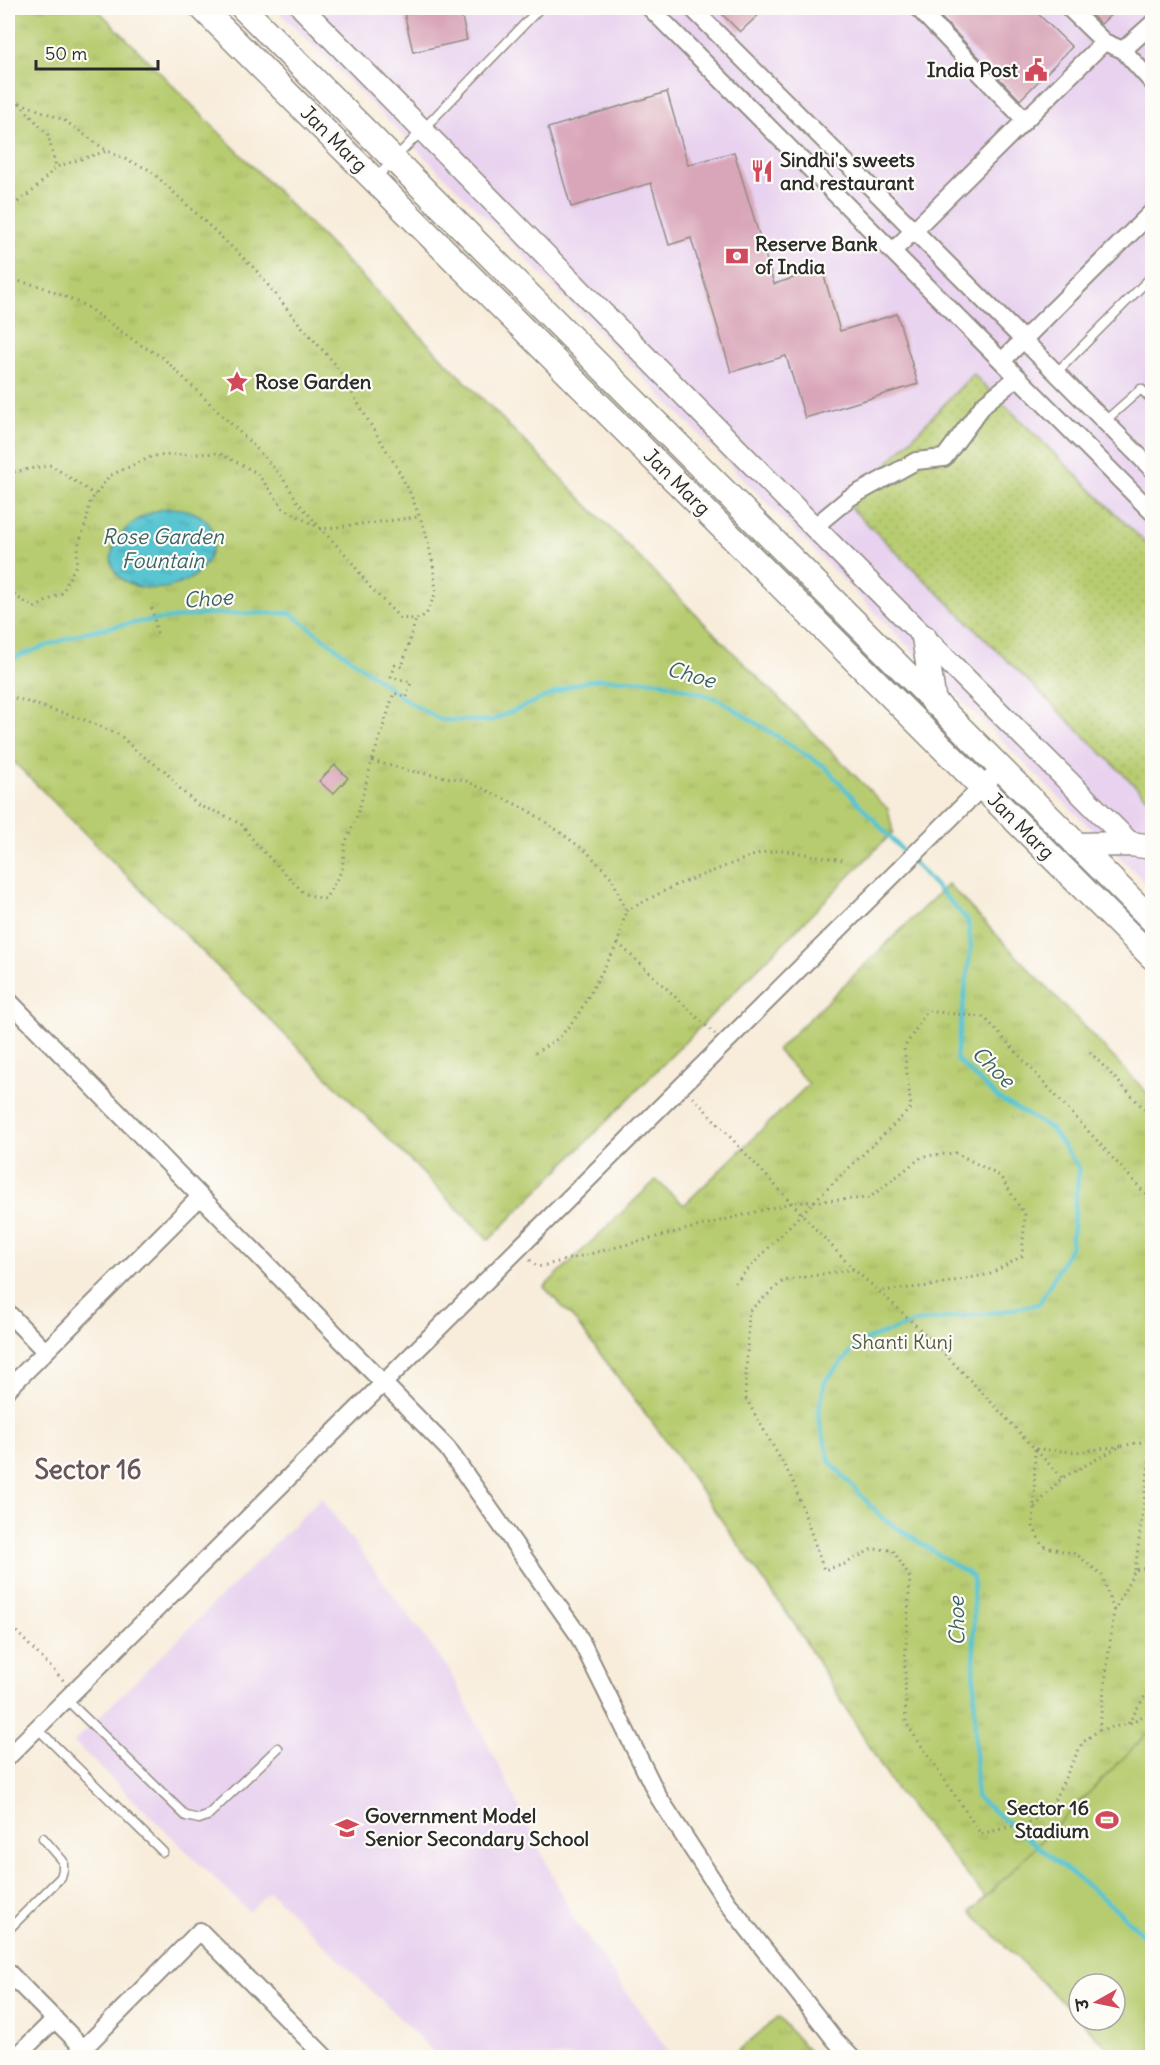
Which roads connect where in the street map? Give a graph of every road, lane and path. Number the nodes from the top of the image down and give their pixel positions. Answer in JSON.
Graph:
{"nodes":[{"id":1,"x":202,"y":8,"type":"edge"},
{"id":2,"x":243,"y":8,"type":"edge"},
{"id":3,"x":302,"y":8,"type":"edge"},
{"id":4,"x":540,"y":8,"type":"edge"},
{"id":5,"x":650,"y":8,"type":"edge"},
{"id":6,"x":692,"y":8,"type":"edge"},
{"id":7,"x":918,"y":8,"type":"edge"},
{"id":8,"x":1069,"y":8,"type":"edge"},
{"id":9,"x":1149,"y":34,"type":"edge"},
{"id":10,"x":1104,"y":42,"type":"junction"},
{"id":11,"x":1123,"y":50,"type":"junction"},
{"id":12,"x":1152,"y":82,"type":"edge"},
{"id":13,"x":8,"y":102,"type":"edge"},
{"id":14,"x":18,"y":102,"type":"junction"},
{"id":15,"x":1024,"y":119,"type":"junction"},
{"id":16,"x":423,"y":130,"type":"junction"},
{"id":17,"x":107,"y":151,"type":"junction"},
{"id":18,"x":394,"y":160,"type":"junction"},
{"id":19,"x":56,"y":167,"type":"junction"},
{"id":20,"x":374,"y":179,"type":"junction"},
{"id":21,"x":8,"y":209,"type":"edge"},
{"id":22,"x":1152,"y":212,"type":"edge"},
{"id":23,"x":914,"y":230,"type":"junction"},
{"id":24,"x":892,"y":251,"type":"junction"},
{"id":25,"x":1152,"y":276,"type":"edge"},
{"id":26,"x":8,"y":279,"type":"edge"},
{"id":27,"x":1024,"y":340,"type":"junction"},
{"id":28,"x":1002,"y":361,"type":"junction"},
{"id":29,"x":1056,"y":373,"type":"junction"},
{"id":30,"x":1018,"y":377,"type":"junction"},
{"id":31,"x":1152,"y":400,"type":"edge"},
{"id":32,"x":1105,"y":421,"type":"junction"},
{"id":33,"x":1152,"y":469,"type":"edge"},
{"id":34,"x":8,"y":473,"type":"edge"},
{"id":35,"x":95,"y":495,"type":"junction"},
{"id":36,"x":1152,"y":512,"type":"edge"},
{"id":37,"x":419,"y":517,"type":"junction"},
{"id":38,"x":814,"y":527,"type":"junction"},
{"id":39,"x":321,"y":529,"type":"junction"},
{"id":40,"x":8,"y":591,"type":"edge"},
{"id":41,"x":152,"y":608,"type":"dead end"},
{"id":42,"x":416,"y":619,"type":"junction"},
{"id":43,"x":157,"y":633,"type":"dead end"},
{"id":44,"x":924,"y":637,"type":"junction"},
{"id":45,"x":15,"y":698,"type":"dead end"},
{"id":46,"x":934,"y":702,"type":"junction"},
{"id":47,"x":372,"y":761,"type":"junction"},
{"id":48,"x":1000,"y":769,"type":"junction"},
{"id":49,"x":982,"y":787,"type":"junction"},
{"id":50,"x":1076,"y":845,"type":"junction"},
{"id":51,"x":1142,"y":846,"type":"edge"},
{"id":52,"x":842,"y":860,"type":"dead end"},
{"id":53,"x":626,"y":911,"type":"junction"},
{"id":54,"x":1151,"y":917,"type":"edge"},
{"id":55,"x":618,"y":943,"type":"junction"},
{"id":56,"x":1146,"y":947,"type":"edge"},
{"id":57,"x":8,"y":1000,"type":"edge"},
{"id":58,"x":724,"y":1043,"type":"junction"},
{"id":59,"x":1090,"y":1052,"type":"dead end"},
{"id":60,"x":535,"y":1053,"type":"dead end"},
{"id":61,"x":682,"y":1085,"type":"junction"},
{"id":62,"x":1152,"y":1117,"type":"edge"},
{"id":63,"x":200,"y":1197,"type":"junction"},
{"id":64,"x":1152,"y":1201,"type":"edge"},
{"id":65,"x":815,"y":1202,"type":"junction"},
{"id":66,"x":791,"y":1203,"type":"junction"},
{"id":67,"x":801,"y":1214,"type":"junction"},
{"id":68,"x":516,"y":1250,"type":"junction"},
{"id":69,"x":853,"y":1269,"type":"junction"},
{"id":70,"x":735,"y":1283,"type":"dead end"},
{"id":71,"x":880,"y":1291,"type":"junction"},
{"id":72,"x":8,"y":1313,"type":"edge"},
{"id":73,"x":45,"y":1352,"type":"junction"},
{"id":74,"x":382,"y":1383,"type":"junction"},
{"id":75,"x":8,"y":1389,"type":"edge"},
{"id":76,"x":1152,"y":1440,"type":"edge"},
{"id":77,"x":1121,"y":1446,"type":"junction"},
{"id":78,"x":1035,"y":1449,"type":"junction"},
{"id":79,"x":1062,"y":1478,"type":"junction"},
{"id":80,"x":1034,"y":1508,"type":"junction"},
{"id":81,"x":1152,"y":1567,"type":"edge"},
{"id":82,"x":1136,"y":1570,"type":"junction"},
{"id":83,"x":1114,"y":1611,"type":"junction"},
{"id":84,"x":8,"y":1623,"type":"edge"},
{"id":85,"x":1152,"y":1684,"type":"edge"},
{"id":86,"x":70,"y":1695,"type":"junction"},
{"id":87,"x":1152,"y":1711,"type":"edge"},
{"id":88,"x":1128,"y":1724,"type":"junction"},
{"id":89,"x":37,"y":1728,"type":"junction"},
{"id":90,"x":1099,"y":1730,"type":"junction"},
{"id":91,"x":278,"y":1748,"type":"dead end"},
{"id":92,"x":8,"y":1757,"type":"edge"},
{"id":93,"x":43,"y":1839,"type":"dead end"},
{"id":94,"x":163,"y":1852,"type":"dead end"},
{"id":95,"x":8,"y":1930,"type":"edge"},
{"id":96,"x":8,"y":1972,"type":"edge"},
{"id":97,"x":55,"y":2019,"type":"junction"},
{"id":98,"x":88,"y":2053,"type":"edge"},
{"id":99,"x":15,"y":2058,"type":"edge"},
{"id":100,"x":326,"y":2058,"type":"edge"},
{"id":101,"x":852,"y":2058,"type":"edge"}],
"edges":[{"from":1,"to":20,"type":"main road","name":"Jan Marg"},
{"from":2,"to":18,"type":"main road","name":"Jan Marg"},
{"from":3,"to":16,"type":"street"},
{"from":4,"to":16,"type":"lane"},
{"from":5,"to":24,"type":"street"},
{"from":6,"to":23,"type":"street"},
{"from":7,"to":15,"type":"street"},
{"from":8,"to":10,"type":"street"},
{"from":9,"to":11,"type":"street"},
{"from":10,"to":11,"type":"street"},
{"from":10,"to":15,"type":"street"},
{"from":11,"to":12,"type":"street"},
{"from":13,"to":14,"type":"path"},
{"from":14,"to":17,"type":"path"},
{"from":14,"to":19,"type":"path"},
{"from":15,"to":23,"type":"street"},
{"from":16,"to":18,"type":"lane"},
{"from":16,"to":38,"type":"street"},
{"from":17,"to":19,"type":"path"},
{"from":17,"to":37,"type":"path"},
{"from":18,"to":20,"type":"lane"},
{"from":18,"to":46,"type":"main road","name":"Jan Marg"},
{"from":19,"to":21,"type":"path"},
{"from":20,"to":49,"type":"main road","name":"Jan Marg"},
{"from":22,"to":27,"type":"street"},
{"from":23,"to":24,"type":"street"},
{"from":23,"to":27,"type":"street"},
{"from":24,"to":28,"type":"street"},
{"from":25,"to":29,"type":"lane"},
{"from":26,"to":39,"type":"path"},
{"from":27,"to":28,"type":"street"},
{"from":27,"to":29,"type":"street"},
{"from":28,"to":30,"type":"street"},
{"from":29,"to":32,"type":"street"},
{"from":30,"to":36,"type":"street"},
{"from":30,"to":38,"type":"street"},
{"from":31,"to":32,"type":"lane"},
{"from":32,"to":33,"type":"street"},
{"from":34,"to":35,"type":"path"},
{"from":35,"to":39,"type":"path"},
{"from":35,"to":40,"type":"path"},
{"from":37,"to":39,"type":"path"},
{"from":37,"to":42,"type":"path"},
{"from":38,"to":44,"type":"street"},
{"from":39,"to":42,"type":"path"},
{"from":41,"to":43,"type":"path"},
{"from":42,"to":47,"type":"path"},
{"from":44,"to":46,"type":"main road"},
{"from":44,"to":51,"type":"street"},
{"from":45,"to":47,"type":"path"},
{"from":46,"to":48,"type":"main road","name":"Jan Marg"},
{"from":47,"to":53,"type":"path"},
{"from":48,"to":49,"type":"street"},
{"from":48,"to":50,"type":"main road","name":"Jan Marg"},
{"from":49,"to":56,"type":"main road","name":"Jan Marg"},
{"from":49,"to":58,"type":"street"},
{"from":50,"to":51,"type":"main road"},
{"from":50,"to":54,"type":"main road","name":"Jan Marg"},
{"from":52,"to":53,"type":"path"},
{"from":53,"to":55,"type":"path"},
{"from":54,"to":56,"type":"street"},
{"from":55,"to":58,"type":"path"},
{"from":55,"to":60,"type":"path"},
{"from":57,"to":63,"type":"street"},
{"from":58,"to":61,"type":"street"},
{"from":59,"to":62,"type":"path"},
{"from":61,"to":66,"type":"path"},
{"from":61,"to":68,"type":"street"},
{"from":63,"to":73,"type":"street"},
{"from":63,"to":74,"type":"street"},
{"from":64,"to":65,"type":"path"},
{"from":65,"to":66,"type":"path"},
{"from":65,"to":67,"type":"path"},
{"from":65,"to":71,"type":"path"},
{"from":66,"to":67,"type":"path"},
{"from":66,"to":68,"type":"path"},
{"from":67,"to":69,"type":"path"},
{"from":67,"to":70,"type":"path"},
{"from":68,"to":74,"type":"street"},
{"from":69,"to":71,"type":"path"},
{"from":69,"to":90,"type":"path"},
{"from":71,"to":78,"type":"path"},
{"from":72,"to":73,"type":"street"},
{"from":73,"to":75,"type":"street"},
{"from":74,"to":86,"type":"street"},
{"from":74,"to":101,"type":"street"},
{"from":76,"to":77,"type":"path"},
{"from":76,"to":82,"type":"path"},
{"from":77,"to":78,"type":"path"},
{"from":77,"to":79,"type":"path"},
{"from":78,"to":79,"type":"path"},
{"from":78,"to":80,"type":"path"},
{"from":79,"to":80,"type":"path"},
{"from":80,"to":83,"type":"path"},
{"from":81,"to":82,"type":"path"},
{"from":82,"to":83,"type":"path"},
{"from":83,"to":90,"type":"path"},
{"from":84,"to":86,"type":"path"},
{"from":85,"to":88,"type":"path"},
{"from":86,"to":89,"type":"street"},
{"from":86,"to":91,"type":"lane"},
{"from":87,"to":88,"type":"path"},
{"from":88,"to":90,"type":"path"},
{"from":89,"to":92,"type":"street"},
{"from":89,"to":94,"type":"lane"},
{"from":93,"to":95,"type":"lane"},
{"from":96,"to":97,"type":"street"},
{"from":97,"to":98,"type":"street"},
{"from":97,"to":99,"type":"street"},
{"from":98,"to":100,"type":"street"}]}
